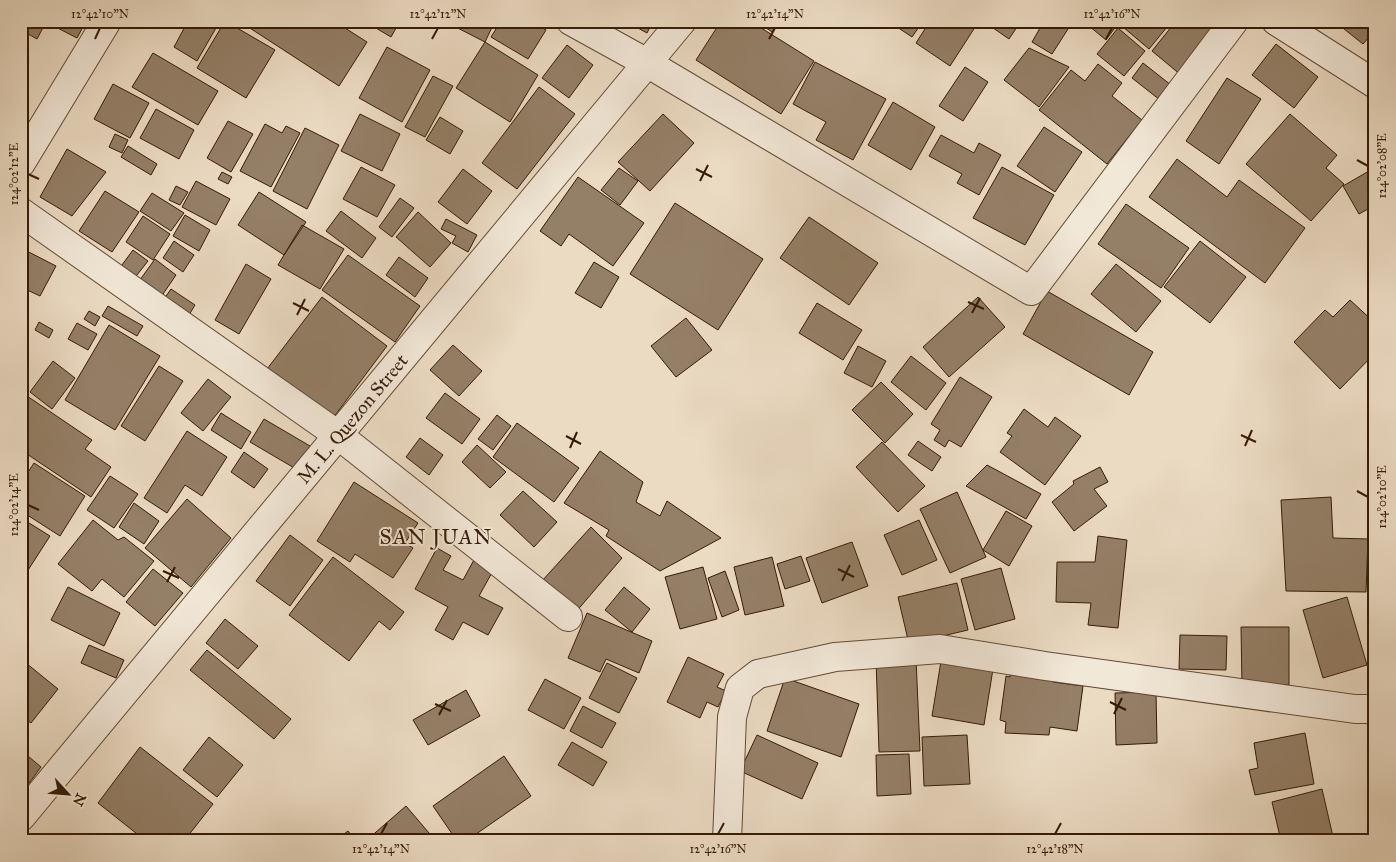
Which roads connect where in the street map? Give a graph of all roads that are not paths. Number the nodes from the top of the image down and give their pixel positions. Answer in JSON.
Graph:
{"nodes":[{"id":1,"x":107,"y":21,"type":"edge"},
{"id":2,"x":571,"y":21,"type":"edge"},
{"id":3,"x":682,"y":21,"type":"edge"},
{"id":4,"x":1234,"y":21,"type":"edge"},
{"id":5,"x":1276,"y":21,"type":"edge"},
{"id":6,"x":647,"y":62,"type":"junction"},
{"id":7,"x":1375,"y":84,"type":"edge"},
{"id":8,"x":21,"y":163,"type":"edge"},
{"id":9,"x":21,"y":212,"type":"edge"},
{"id":10,"x":338,"y":435,"type":"junction"},
{"id":11,"x":568,"y":617,"type":"dead end"},
{"id":12,"x":1375,"y":709,"type":"edge"},
{"id":13,"x":25,"y":804,"type":"edge"},
{"id":14,"x":727,"y":841,"type":"edge"}],
"edges":[{"from":1,"to":8,"type":"street"},
{"from":2,"to":6,"type":"street"},
{"from":3,"to":6,"type":"street","name":"M. L. Quezon Street"},
{"from":4,"to":6,"type":"street"},
{"from":5,"to":7,"type":"street"},
{"from":6,"to":10,"type":"street","name":"M. L. Quezon Street"},
{"from":9,"to":10,"type":"street"},
{"from":10,"to":11,"type":"street"},
{"from":10,"to":13,"type":"street","name":"M. L. Quezon Street"},
{"from":12,"to":14,"type":"street"}]}
